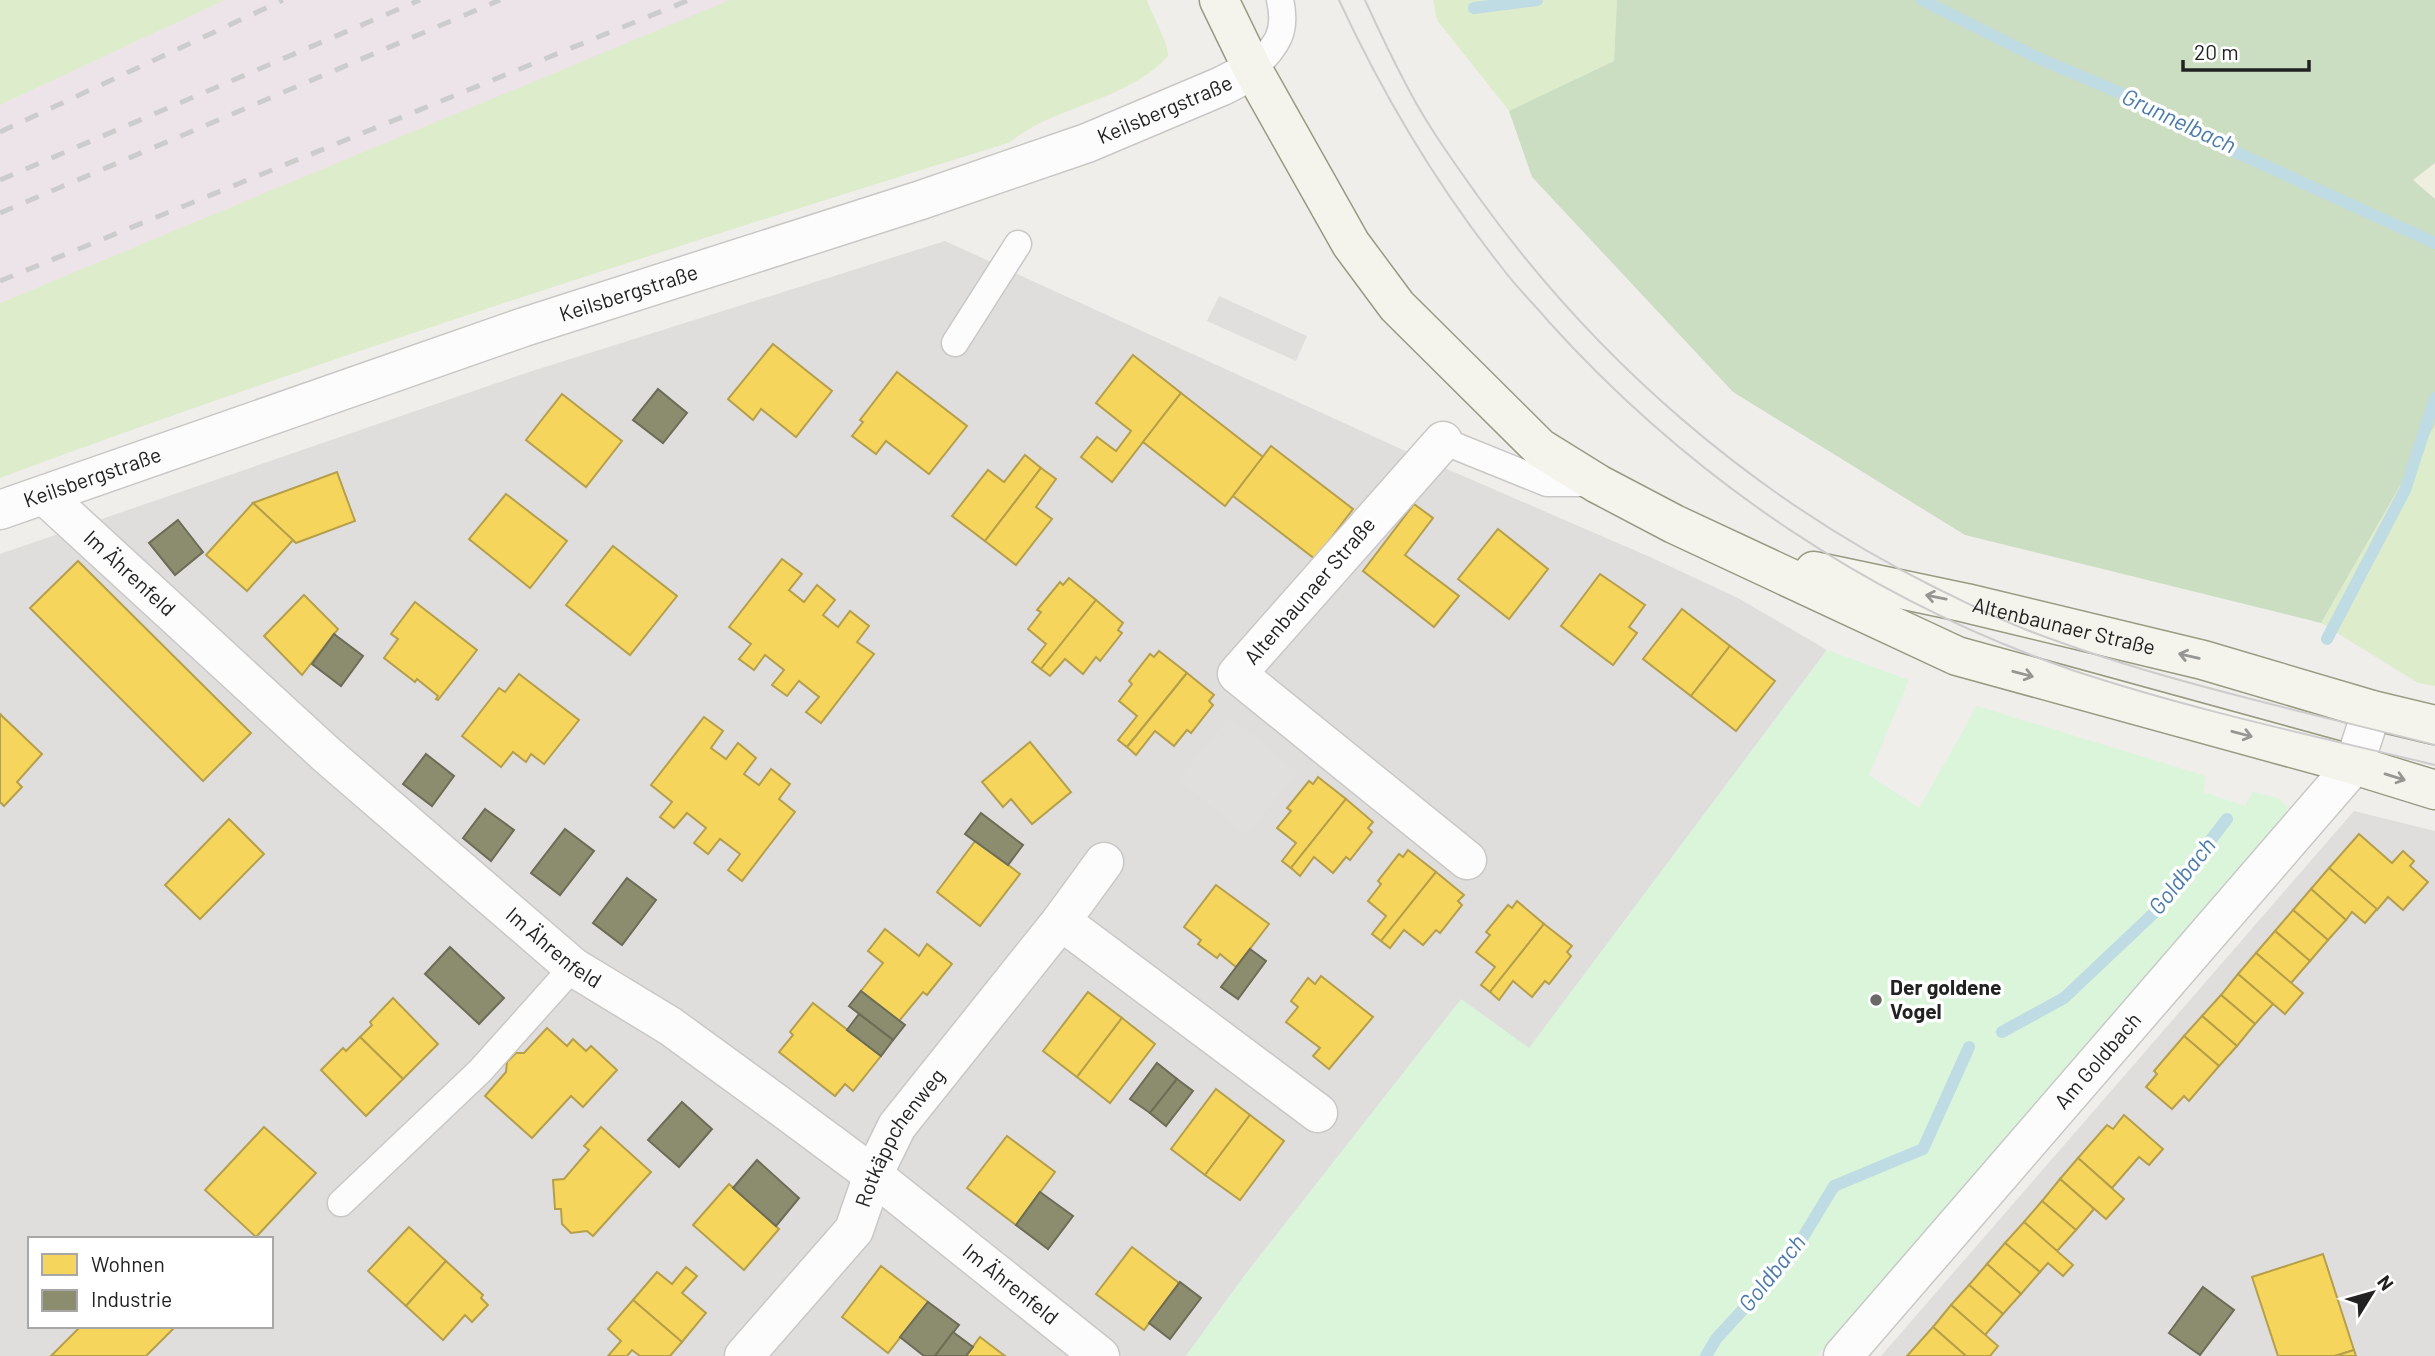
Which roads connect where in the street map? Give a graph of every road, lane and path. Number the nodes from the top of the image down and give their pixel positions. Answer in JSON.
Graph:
{"nodes":[{"id":1,"x":1219,"y":0,"type":"edge"},
{"id":2,"x":1280,"y":0,"type":"edge"},
{"id":3,"x":1253,"y":70,"type":"junction"},
{"id":4,"x":1018,"y":244,"type":"dead end"},
{"id":5,"x":954,"y":343,"type":"dead end"},
{"id":6,"x":1443,"y":441,"type":"joint"},
{"id":7,"x":1598,"y":484,"type":"junction"},
{"id":8,"x":44,"y":495,"type":"junction"},
{"id":9,"x":0,"y":510,"type":"edge"},
{"id":10,"x":1751,"y":558,"type":"junction"},
{"id":11,"x":2372,"y":710,"type":"junction"},
{"id":12,"x":2435,"y":725,"type":"edge"},
{"id":13,"x":2354,"y":765,"type":"junction"},
{"id":14,"x":2435,"y":790,"type":"edge"},
{"id":15,"x":1467,"y":860,"type":"dead end"},
{"id":16,"x":1104,"y":862,"type":"dead end"},
{"id":17,"x":1061,"y":921,"type":"junction"},
{"id":18,"x":573,"y":967,"type":"junction"},
{"id":19,"x":1318,"y":1113,"type":"dead end"},
{"id":20,"x":873,"y":1175,"type":"junction"},
{"id":21,"x":341,"y":1203,"type":"dead end"},
{"id":22,"x":744,"y":1356,"type":"edge"},
{"id":23,"x":1100,"y":1356,"type":"edge"},
{"id":24,"x":1843,"y":1356,"type":"edge"}],
"edges":[{"from":1,"to":3,"type":"main road","name":"Altenbaunaer Straße"},
{"from":2,"to":3,"type":"lane"},
{"from":3,"to":7,"type":"main road","name":"Altenbaunaer Straße"},
{"from":3,"to":8,"type":"street","name":"Keilsbergstraße"},
{"from":4,"to":5,"type":"lane"},
{"from":6,"to":7,"type":"lane","name":"Altenbaunaer Straße"},
{"from":6,"to":15,"type":"street","name":"Altenbaunaer Straße"},
{"from":7,"to":10,"type":"main road","name":"Altenbaunaer Straße"},
{"from":8,"to":9,"type":"street","name":"Keilsbergstraße"},
{"from":8,"to":18,"type":"street","name":"Im Ährenfeld"},
{"from":11,"to":10,"type":"main road","name":"Altenbaunaer Straße","one_way":true},
{"from":10,"to":13,"type":"main road","name":"Altenbaunaer Straße","one_way":true},
{"from":11,"to":12,"type":"main road","name":"Altenbaunaer Straße"},
{"from":11,"to":13,"type":"street"},
{"from":13,"to":14,"type":"main road","name":"Altenbaunaer Straße","one_way":true},
{"from":13,"to":24,"type":"street","name":"Am Goldbach"},
{"from":16,"to":17,"type":"street","name":"Rotkäppchenweg"},
{"from":17,"to":19,"type":"street"},
{"from":17,"to":20,"type":"street","name":"Rotkäppchenweg"},
{"from":18,"to":20,"type":"street","name":"Im Ährenfeld"},
{"from":18,"to":21,"type":"lane"},
{"from":20,"to":22,"type":"street","name":"Rotkäppchenweg"},
{"from":20,"to":23,"type":"street","name":"Im Ährenfeld"}]}
